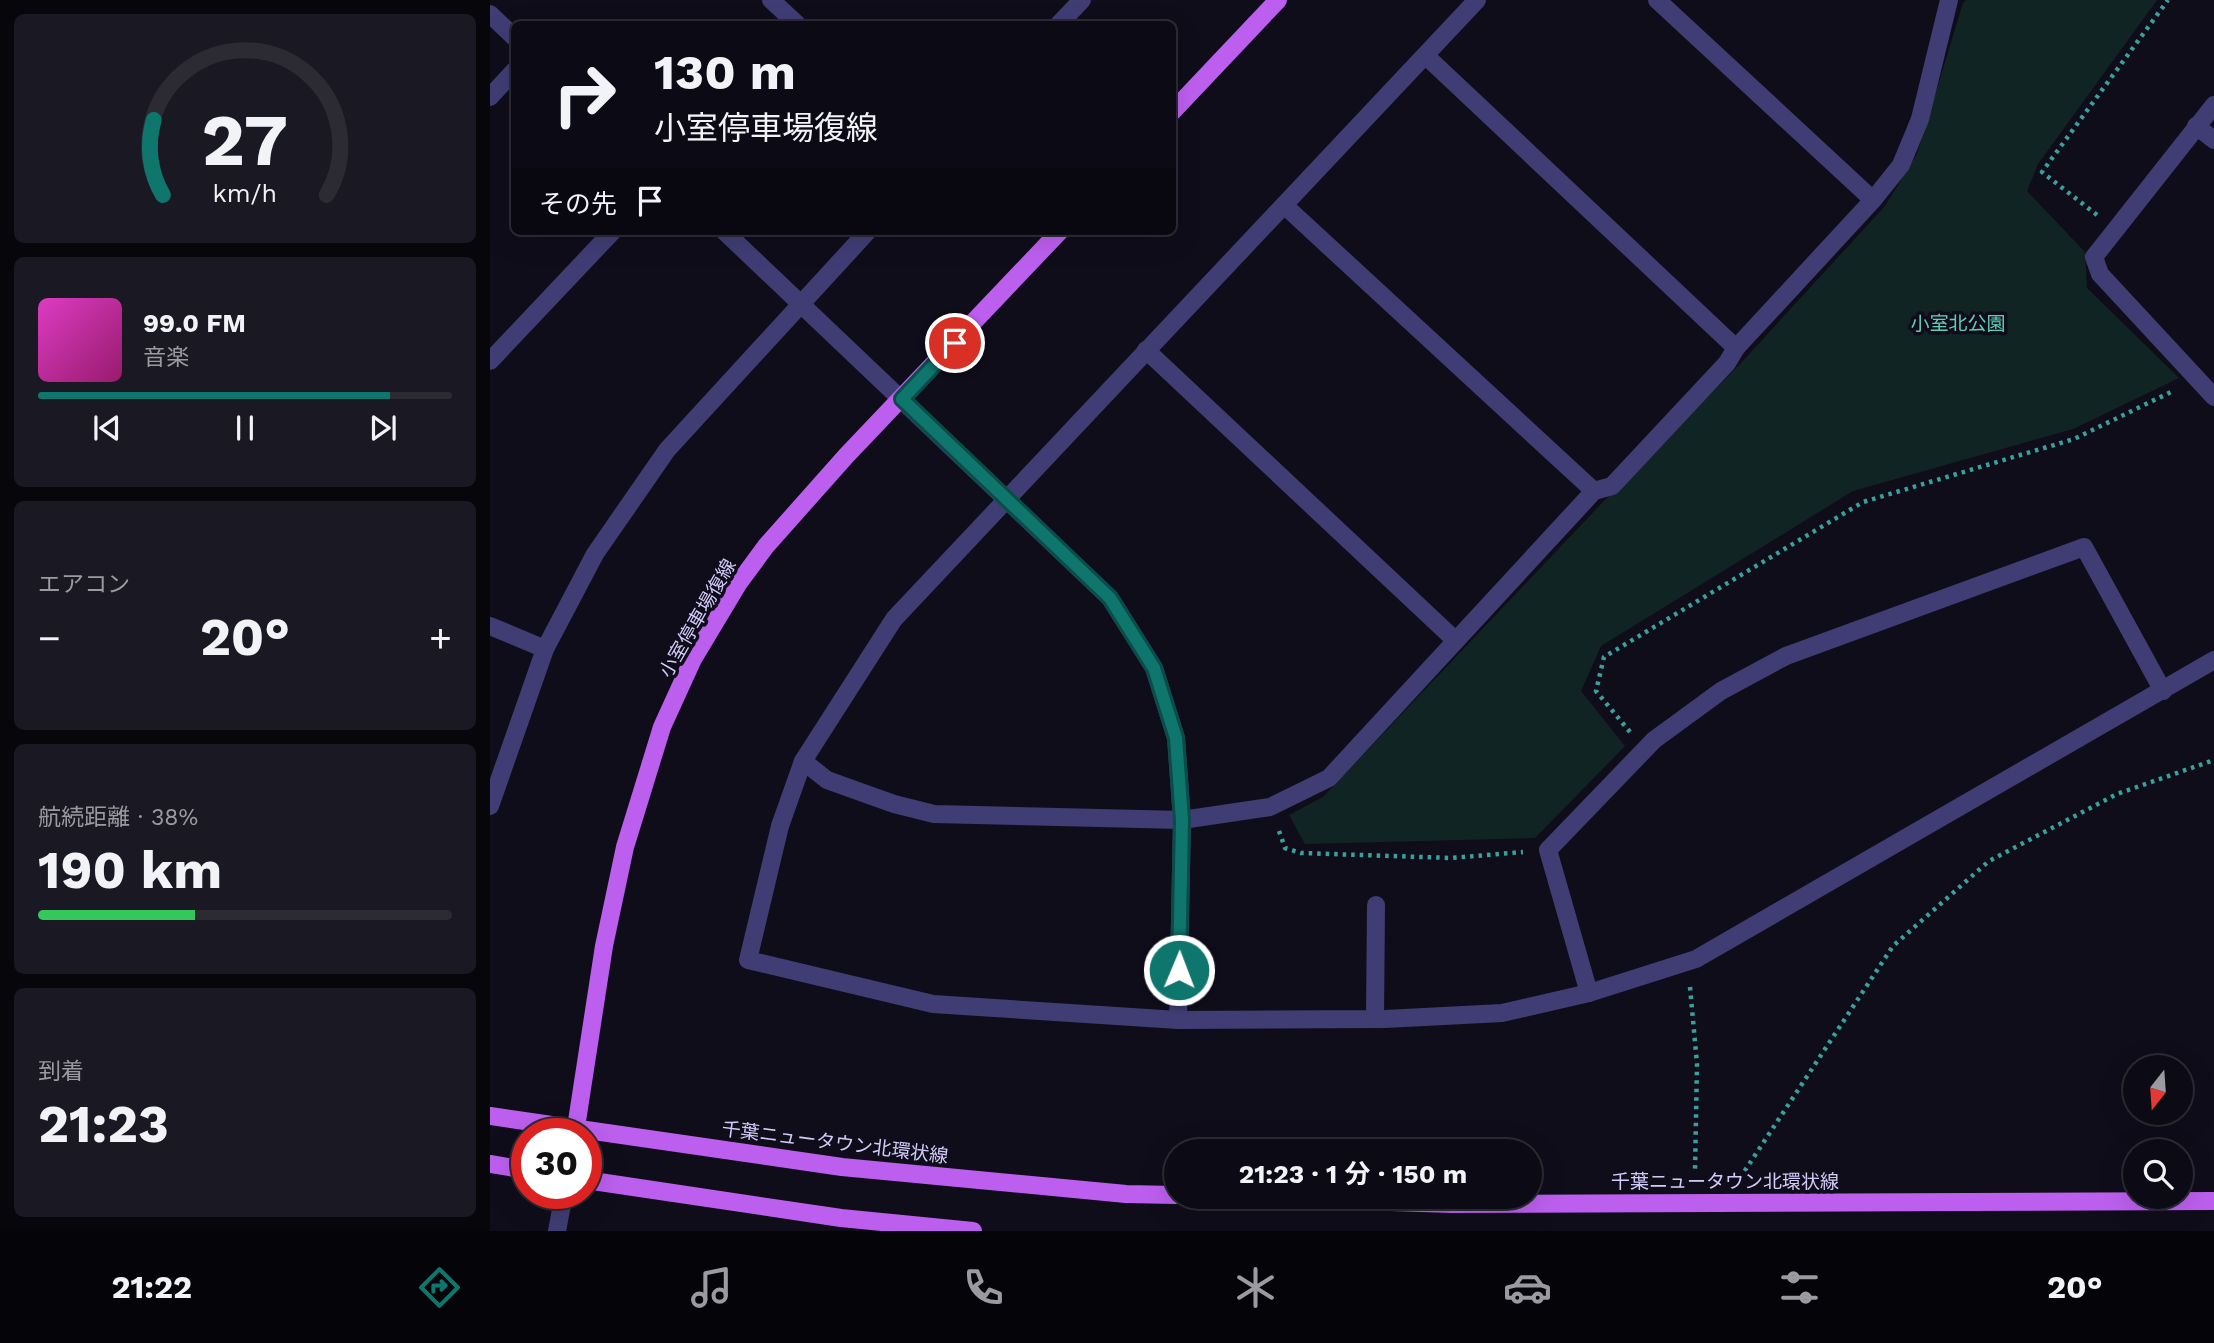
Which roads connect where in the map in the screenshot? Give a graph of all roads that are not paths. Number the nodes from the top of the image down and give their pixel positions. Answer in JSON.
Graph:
{"nodes":[{"id":1,"x":771,"y":0,"type":"edge"},
{"id":2,"x":1278,"y":0,"type":"edge"},
{"id":3,"x":1477,"y":0,"type":"edge"},
{"id":4,"x":1657,"y":0,"type":"edge"},
{"id":5,"x":1949,"y":0,"type":"edge"},
{"id":6,"x":1074,"y":3,"type":"edge"},
{"id":7,"x":490,"y":14,"type":"edge"},
{"id":8,"x":794,"y":21,"type":"edge"},
{"id":9,"x":1061,"y":21,"type":"edge"},
{"id":10,"x":511,"y":34,"type":"edge"},
{"id":11,"x":1426,"y":57,"type":"junction"},
{"id":12,"x":511,"y":74,"type":"edge"},
{"id":13,"x":490,"y":97,"type":"edge"},
{"id":14,"x":2214,"y":104,"type":"edge"},
{"id":15,"x":1176,"y":108,"type":"edge"},
{"id":16,"x":2196,"y":126,"type":"junction"},
{"id":17,"x":2214,"y":140,"type":"edge"},
{"id":18,"x":1873,"y":200,"type":"junction"},
{"id":19,"x":1284,"y":205,"type":"junction"},
{"id":20,"x":609,"y":235,"type":"edge"},
{"id":21,"x":728,"y":235,"type":"edge"},
{"id":22,"x":864,"y":235,"type":"edge"},
{"id":23,"x":1056,"y":235,"type":"edge"},
{"id":24,"x":802,"y":304,"type":"junction"},
{"id":25,"x":1737,"y":348,"type":"junction"},
{"id":26,"x":1146,"y":350,"type":"junction"},
{"id":27,"x":490,"y":361,"type":"edge"},
{"id":28,"x":2214,"y":397,"type":"edge"},
{"id":29,"x":902,"y":399,"type":"junction"},
{"id":30,"x":1594,"y":491,"type":"junction"},
{"id":31,"x":1006,"y":499,"type":"junction"},
{"id":32,"x":490,"y":626,"type":"edge"},
{"id":33,"x":1455,"y":640,"type":"junction"},
{"id":34,"x":545,"y":649,"type":"junction"},
{"id":35,"x":2214,"y":660,"type":"edge"},
{"id":36,"x":2163,"y":691,"type":"junction"},
{"id":37,"x":803,"y":761,"type":"junction"},
{"id":38,"x":490,"y":806,"type":"edge"},
{"id":39,"x":1182,"y":820,"type":"junction"},
{"id":40,"x":1376,"y":905,"type":"dead end"},
{"id":41,"x":1589,"y":993,"type":"junction"},
{"id":42,"x":1375,"y":1019,"type":"junction"},
{"id":43,"x":1178,"y":1020,"type":"junction"},
{"id":44,"x":490,"y":1116,"type":"edge"},
{"id":45,"x":577,"y":1118,"type":"edge"},
{"id":46,"x":511,"y":1120,"type":"edge"},
{"id":47,"x":602,"y":1136,"type":"edge"},
{"id":48,"x":490,"y":1164,"type":"edge"},
{"id":49,"x":511,"y":1167,"type":"edge"},
{"id":50,"x":602,"y":1182,"type":"edge"},
{"id":51,"x":1164,"y":1195,"type":"edge"},
{"id":52,"x":2214,"y":1201,"type":"edge"},
{"id":53,"x":1542,"y":1203,"type":"edge"},
{"id":54,"x":561,"y":1209,"type":"edge"},
{"id":55,"x":556,"y":1231,"type":"edge"},
{"id":56,"x":973,"y":1231,"type":"edge"}],
"edges":[{"from":1,"to":8,"type":"street"},
{"from":2,"to":15,"type":"main road"},
{"from":3,"to":11,"type":"street"},
{"from":4,"to":18,"type":"street"},
{"from":5,"to":18,"type":"street"},
{"from":6,"to":9,"type":"street"},
{"from":7,"to":10,"type":"street"},
{"from":11,"to":19,"type":"street"},
{"from":11,"to":25,"type":"street"},
{"from":12,"to":13,"type":"street"},
{"from":14,"to":16,"type":"street"},
{"from":16,"to":17,"type":"street"},
{"from":16,"to":28,"type":"street"},
{"from":18,"to":25,"type":"street"},
{"from":19,"to":26,"type":"street"},
{"from":19,"to":30,"type":"street"},
{"from":20,"to":27,"type":"street"},
{"from":21,"to":24,"type":"street"},
{"from":22,"to":24,"type":"street"},
{"from":23,"to":29,"type":"main road","name":"小室停車場復線"},
{"from":24,"to":29,"type":"street"},
{"from":24,"to":34,"type":"street"},
{"from":25,"to":30,"type":"street"},
{"from":26,"to":31,"type":"street"},
{"from":26,"to":33,"type":"street"},
{"from":29,"to":31,"type":"street"},
{"from":29,"to":45,"type":"main road","name":"小室停車場復線"},
{"from":30,"to":33,"type":"street"},
{"from":31,"to":37,"type":"street"},
{"from":31,"to":39,"type":"street"},
{"from":32,"to":34,"type":"street"},
{"from":33,"to":39,"type":"street"},
{"from":34,"to":38,"type":"street"},
{"from":35,"to":36,"type":"street"},
{"from":36,"to":41,"type":"street"},
{"from":36,"to":41,"type":"street"},
{"from":37,"to":39,"type":"street"},
{"from":37,"to":43,"type":"street"},
{"from":39,"to":43,"type":"street"},
{"from":40,"to":42,"type":"street"},
{"from":41,"to":42,"type":"street"},
{"from":42,"to":43,"type":"street"},
{"from":44,"to":46,"type":"main road","name":"千葉ニュータウン北環状線"},
{"from":47,"to":51,"type":"main road","name":"千葉ニュータウン北環状線"},
{"from":48,"to":49,"type":"main road"},
{"from":50,"to":56,"type":"main road"},
{"from":52,"to":53,"type":"main road","name":"千葉ニュータウン北環状線"},
{"from":54,"to":55,"type":"street"}]}
